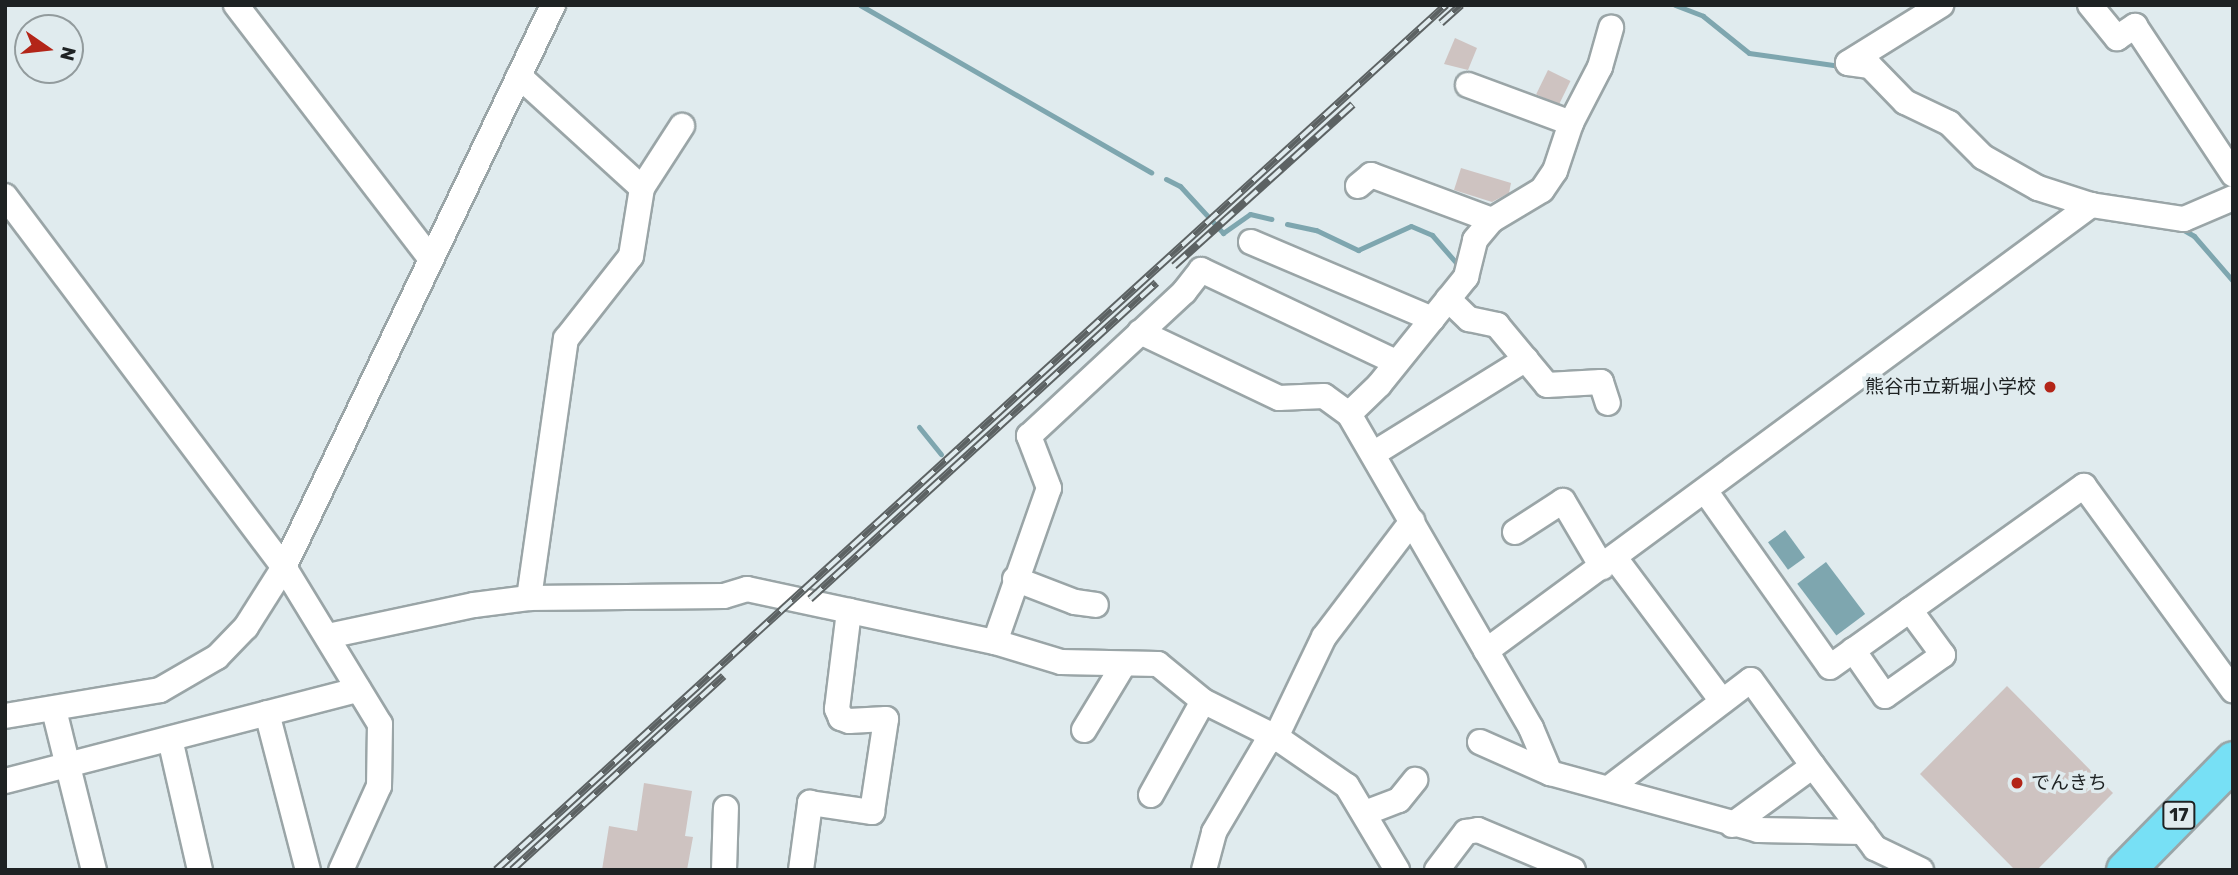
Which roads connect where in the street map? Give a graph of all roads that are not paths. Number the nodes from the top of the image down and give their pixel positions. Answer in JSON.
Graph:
{"nodes":[{"id":1,"x":236,"y":5,"type":"edge"},
{"id":2,"x":553,"y":5,"type":"edge"},
{"id":3,"x":1941,"y":5,"type":"edge"},
{"id":4,"x":2090,"y":5,"type":"edge"},
{"id":5,"x":1611,"y":28,"type":"dead end"},
{"id":6,"x":519,"y":76,"type":"junction"},
{"id":7,"x":1468,"y":85,"type":"dead end"},
{"id":8,"x":1572,"y":123,"type":"junction"},
{"id":9,"x":682,"y":126,"type":"dead end"},
{"id":10,"x":2233,"y":174,"type":"edge"},
{"id":11,"x":1358,"y":186,"type":"dead end"},
{"id":12,"x":642,"y":188,"type":"junction"},
{"id":13,"x":5,"y":196,"type":"edge"},
{"id":14,"x":2233,"y":198,"type":"edge"},
{"id":15,"x":2091,"y":205,"type":"junction"},
{"id":16,"x":1492,"y":220,"type":"junction"},
{"id":17,"x":1251,"y":242,"type":"dead end"},
{"id":18,"x":432,"y":260,"type":"junction"},
{"id":19,"x":1448,"y":299,"type":"junction"},
{"id":20,"x":1432,"y":319,"type":"junction"},
{"id":21,"x":1140,"y":332,"type":"junction"},
{"id":22,"x":1526,"y":359,"type":"junction"},
{"id":23,"x":1396,"y":362,"type":"junction"},
{"id":24,"x":1608,"y":403,"type":"dead end"},
{"id":25,"x":1349,"y":414,"type":"junction"},
{"id":26,"x":1373,"y":454,"type":"junction"},
{"id":27,"x":1706,"y":492,"type":"junction"},
{"id":28,"x":1412,"y":521,"type":"junction"},
{"id":29,"x":1515,"y":531,"type":"dead end"},
{"id":30,"x":1609,"y":562,"type":"junction"},
{"id":31,"x":284,"y":567,"type":"junction"},
{"id":32,"x":1015,"y":579,"type":"junction"},
{"id":33,"x":529,"y":598,"type":"junction"},
{"id":34,"x":1096,"y":605,"type":"dead end"},
{"id":35,"x":1910,"y":610,"type":"junction"},
{"id":36,"x":849,"y":611,"type":"junction"},
{"id":37,"x":328,"y":636,"type":"junction"},
{"id":38,"x":995,"y":642,"type":"junction"},
{"id":39,"x":1853,"y":650,"type":"junction"},
{"id":40,"x":1486,"y":651,"type":"junction"},
{"id":41,"x":1124,"y":664,"type":"junction"},
{"id":42,"x":358,"y":690,"type":"junction"},
{"id":43,"x":2233,"y":690,"type":"edge"},
{"id":44,"x":1203,"y":701,"type":"junction"},
{"id":45,"x":1721,"y":701,"type":"junction"},
{"id":46,"x":54,"y":710,"type":"junction"},
{"id":47,"x":267,"y":713,"type":"junction"},
{"id":48,"x":5,"y":716,"type":"edge"},
{"id":49,"x":1084,"y":730,"type":"dead end"},
{"id":50,"x":1276,"y":737,"type":"junction"},
{"id":51,"x":170,"y":738,"type":"junction"},
{"id":52,"x":1480,"y":742,"type":"dead end"},
{"id":53,"x":2233,"y":760,"type":"edge"},
{"id":54,"x":68,"y":765,"type":"junction"},
{"id":55,"x":1813,"y":766,"type":"junction"},
{"id":56,"x":1550,"y":772,"type":"junction"},
{"id":57,"x":1415,"y":780,"type":"dead end"},
{"id":58,"x":5,"y":781,"type":"edge"},
{"id":59,"x":1609,"y":788,"type":"junction"},
{"id":60,"x":1151,"y":795,"type":"dead end"},
{"id":61,"x":726,"y":808,"type":"dead end"},
{"id":62,"x":1365,"y":813,"type":"junction"},
{"id":63,"x":1732,"y":825,"type":"junction"},
{"id":64,"x":1863,"y":832,"type":"junction"},
{"id":65,"x":1526,"y":861,"type":"edge"},
{"id":66,"x":94,"y":870,"type":"edge"},
{"id":67,"x":200,"y":870,"type":"edge"},
{"id":68,"x":308,"y":870,"type":"edge"},
{"id":69,"x":341,"y":870,"type":"edge"},
{"id":70,"x":724,"y":870,"type":"edge"},
{"id":71,"x":801,"y":870,"type":"edge"},
{"id":72,"x":1204,"y":870,"type":"edge"},
{"id":73,"x":1397,"y":870,"type":"edge"},
{"id":74,"x":1437,"y":870,"type":"edge"},
{"id":75,"x":1573,"y":870,"type":"edge"},
{"id":76,"x":1921,"y":870,"type":"edge"},
{"id":77,"x":2125,"y":870,"type":"edge"}],
"edges":[{"from":1,"to":18,"type":"street"},
{"from":2,"to":6,"type":"street"},
{"from":3,"to":15,"type":"street"},
{"from":4,"to":10,"type":"street"},
{"from":5,"to":8,"type":"street"},
{"from":6,"to":12,"type":"street"},
{"from":6,"to":18,"type":"street"},
{"from":7,"to":8,"type":"street"},
{"from":8,"to":16,"type":"street"},
{"from":9,"to":12,"type":"street"},
{"from":11,"to":16,"type":"street"},
{"from":12,"to":33,"type":"street"},
{"from":13,"to":31,"type":"street"},
{"from":14,"to":15,"type":"street"},
{"from":15,"to":27,"type":"street"},
{"from":16,"to":19,"type":"street"},
{"from":17,"to":20,"type":"street"},
{"from":18,"to":31,"type":"street"},
{"from":19,"to":20,"type":"street"},
{"from":19,"to":22,"type":"street"},
{"from":20,"to":23,"type":"street"},
{"from":21,"to":23,"type":"street"},
{"from":21,"to":25,"type":"street"},
{"from":21,"to":32,"type":"street"},
{"from":22,"to":24,"type":"street"},
{"from":22,"to":26,"type":"street"},
{"from":23,"to":25,"type":"street"},
{"from":25,"to":26,"type":"street"},
{"from":26,"to":28,"type":"street"},
{"from":27,"to":30,"type":"street"},
{"from":27,"to":39,"type":"street"},
{"from":28,"to":40,"type":"street"},
{"from":28,"to":50,"type":"street"},
{"from":29,"to":30,"type":"street"},
{"from":30,"to":40,"type":"street"},
{"from":30,"to":45,"type":"street"},
{"from":31,"to":37,"type":"street"},
{"from":31,"to":46,"type":"street"},
{"from":32,"to":34,"type":"street"},
{"from":32,"to":38,"type":"street"},
{"from":33,"to":36,"type":"street"},
{"from":33,"to":37,"type":"street"},
{"from":35,"to":39,"type":"street"},
{"from":35,"to":39,"type":"street"},
{"from":35,"to":43,"type":"street"},
{"from":36,"to":38,"type":"street"},
{"from":36,"to":71,"type":"street"},
{"from":37,"to":42,"type":"street"},
{"from":38,"to":41,"type":"street"},
{"from":40,"to":56,"type":"street"},
{"from":41,"to":44,"type":"street"},
{"from":41,"to":49,"type":"street"},
{"from":42,"to":47,"type":"street"},
{"from":42,"to":69,"type":"street"},
{"from":44,"to":50,"type":"street"},
{"from":44,"to":60,"type":"street"},
{"from":45,"to":55,"type":"street"},
{"from":45,"to":59,"type":"street"},
{"from":46,"to":48,"type":"street"},
{"from":46,"to":54,"type":"street"},
{"from":47,"to":51,"type":"street"},
{"from":47,"to":68,"type":"street"},
{"from":50,"to":62,"type":"street"},
{"from":50,"to":72,"type":"street"},
{"from":51,"to":54,"type":"street"},
{"from":51,"to":67,"type":"street"},
{"from":52,"to":56,"type":"street"},
{"from":53,"to":77,"type":"highway","number":"17"},
{"from":54,"to":58,"type":"street"},
{"from":54,"to":66,"type":"street"},
{"from":55,"to":63,"type":"street"},
{"from":55,"to":64,"type":"street"},
{"from":56,"to":59,"type":"street"},
{"from":57,"to":62,"type":"street"},
{"from":59,"to":63,"type":"street"},
{"from":61,"to":70,"type":"street"},
{"from":62,"to":73,"type":"street"},
{"from":63,"to":64,"type":"street"},
{"from":64,"to":76,"type":"street"},
{"from":65,"to":74,"type":"street"},
{"from":65,"to":75,"type":"street"}]}
